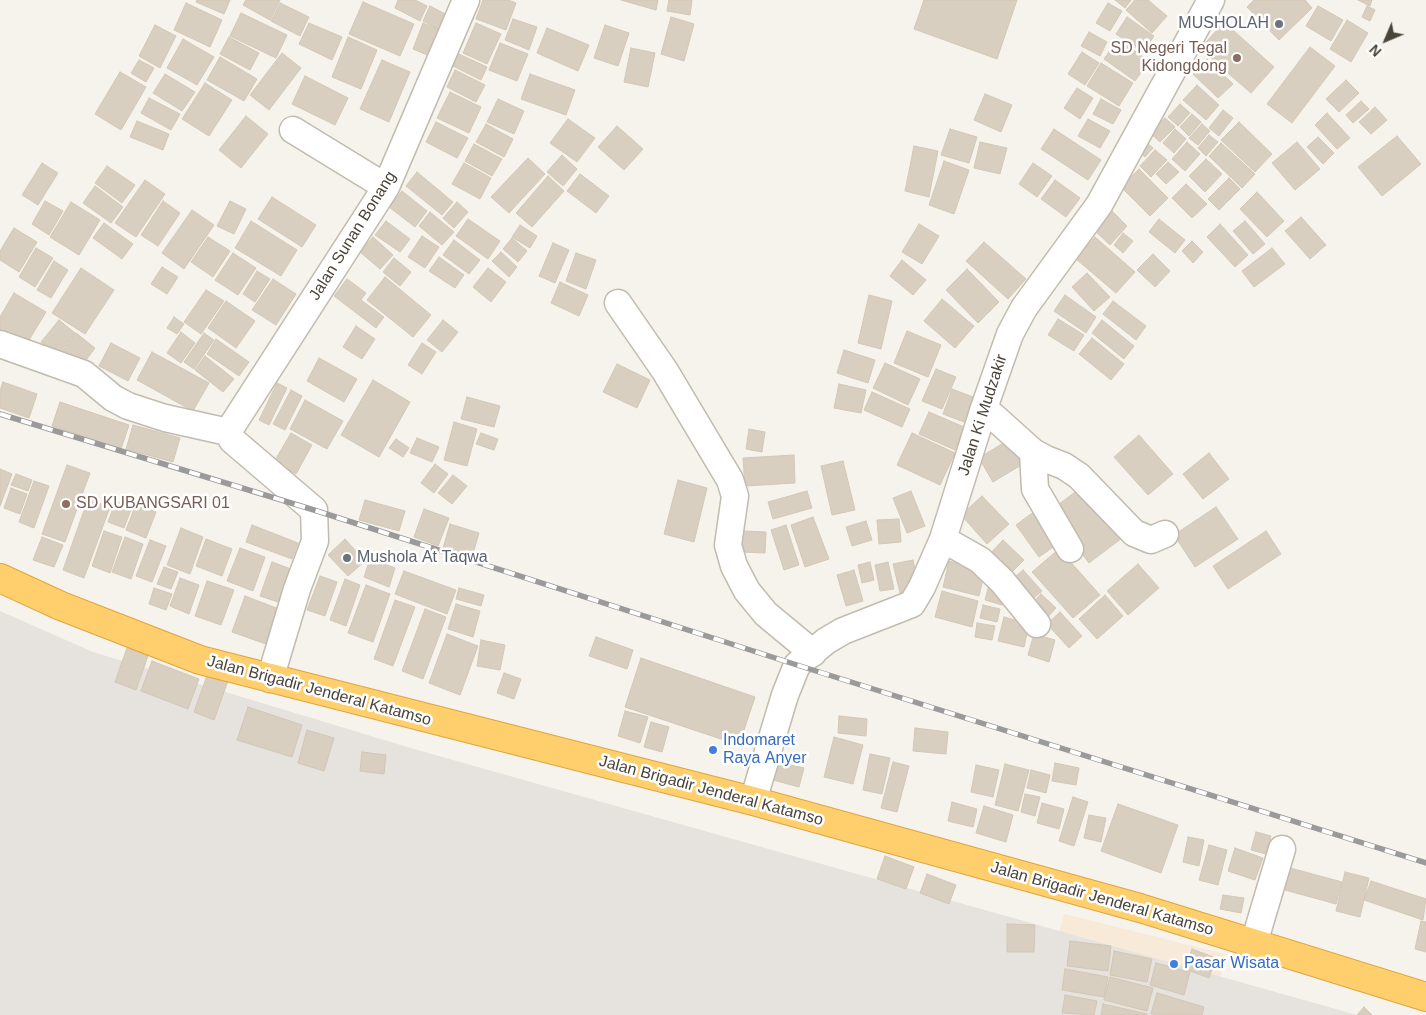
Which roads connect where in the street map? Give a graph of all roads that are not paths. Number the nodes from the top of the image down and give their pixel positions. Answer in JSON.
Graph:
{"nodes":[{"id":1,"x":466,"y":0,"type":"edge"},
{"id":2,"x":1211,"y":0,"type":"edge"},
{"id":3,"x":294,"y":130,"type":"dead end"},
{"id":4,"x":386,"y":187,"type":"junction"},
{"id":5,"x":618,"y":303,"type":"dead end"},
{"id":6,"x":0,"y":344,"type":"edge"},
{"id":7,"x":984,"y":408,"type":"junction"},
{"id":8,"x":228,"y":432,"type":"junction"},
{"id":9,"x":1033,"y":452,"type":"junction"},
{"id":10,"x":1165,"y":534,"type":"dead end"},
{"id":11,"x":943,"y":539,"type":"junction"},
{"id":12,"x":1070,"y":549,"type":"dead end"},
{"id":13,"x":0,"y":578,"type":"edge"},
{"id":14,"x":1037,"y":624,"type":"dead end"},
{"id":15,"x":813,"y":653,"type":"junction"},
{"id":16,"x":270,"y":679,"type":"junction"},
{"id":17,"x":753,"y":801,"type":"junction"},
{"id":18,"x":1282,"y":849,"type":"dead end"},
{"id":19,"x":1254,"y":943,"type":"junction"},
{"id":20,"x":1426,"y":997,"type":"edge"}],
"edges":[{"from":1,"to":4,"type":"street","name":"Jalan Sunan Bonang"},
{"from":2,"to":7,"type":"street","name":"Jalan Ki Mudzakir"},
{"from":3,"to":4,"type":"street"},
{"from":4,"to":8,"type":"street","name":"Jalan Sunan Bonang"},
{"from":5,"to":15,"type":"street"},
{"from":6,"to":8,"type":"street"},
{"from":7,"to":9,"type":"street"},
{"from":7,"to":11,"type":"street","name":"Jalan Ki Mudzakir"},
{"from":8,"to":16,"type":"street"},
{"from":9,"to":10,"type":"street"},
{"from":9,"to":12,"type":"street"},
{"from":11,"to":14,"type":"street"},
{"from":11,"to":15,"type":"street","name":"Jalan Ki Mudzakir"},
{"from":13,"to":16,"type":"highway","name":"Jalan Brigadir Jenderal Katamso"},
{"from":15,"to":17,"type":"street","name":"Jalan Ki Mudzakir"},
{"from":16,"to":17,"type":"highway","name":"Jalan Brigadir Jenderal Katamso"},
{"from":17,"to":19,"type":"highway","name":"Jalan Brigadir Jenderal Katamso"},
{"from":18,"to":19,"type":"street"},
{"from":19,"to":20,"type":"highway","name":"Jalan Brigadir Jenderal Katamso"}]}
